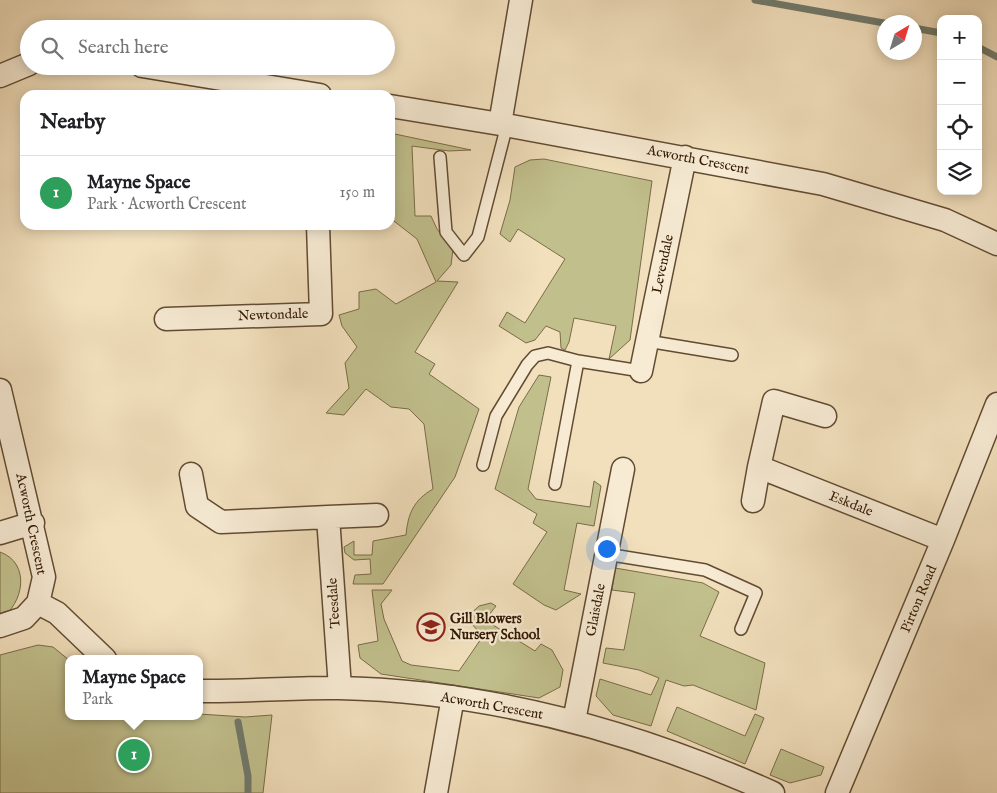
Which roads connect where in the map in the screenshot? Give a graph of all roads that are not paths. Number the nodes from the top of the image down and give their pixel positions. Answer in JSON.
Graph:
{"nodes":[{"id":1,"x":521,"y":0,"type":"edge"},
{"id":2,"x":20,"y":68,"type":"edge"},
{"id":3,"x":196,"y":75,"type":"edge"},
{"id":4,"x":0,"y":76,"type":"edge"},
{"id":5,"x":286,"y":90,"type":"edge"},
{"id":6,"x":395,"y":107,"type":"edge"},
{"id":7,"x":504,"y":124,"type":"junction"},
{"id":8,"x":440,"y":157,"type":"dead end"},
{"id":9,"x":685,"y":157,"type":"junction"},
{"id":10,"x":318,"y":230,"type":"edge"},
{"id":11,"x":997,"y":244,"type":"edge"},
{"id":12,"x":166,"y":319,"type":"dead end"},
{"id":13,"x":647,"y":341,"type":"junction"},
{"id":14,"x":732,"y":355,"type":"dead end"},
{"id":15,"x":578,"y":362,"type":"junction"},
{"id":16,"x":641,"y":371,"type":"joint"},
{"id":17,"x":1,"y":395,"type":"edge"},
{"id":18,"x":997,"y":404,"type":"edge"},
{"id":19,"x":825,"y":416,"type":"dead end"},
{"id":20,"x":483,"y":465,"type":"dead end"},
{"id":21,"x":759,"y":467,"type":"junction"},
{"id":22,"x":623,"y":469,"type":"dead end"},
{"id":23,"x":191,"y":474,"type":"dead end"},
{"id":24,"x":555,"y":484,"type":"dead end"},
{"id":25,"x":753,"y":501,"type":"dead end"},
{"id":26,"x":377,"y":515,"type":"dead end"},
{"id":27,"x":328,"y":518,"type":"junction"},
{"id":28,"x":33,"y":523,"type":"junction"},
{"id":29,"x":0,"y":533,"type":"edge"},
{"id":30,"x":943,"y":540,"type":"junction"},
{"id":31,"x":606,"y":554,"type":"junction"},
{"id":32,"x":38,"y":603,"type":"junction"},
{"id":33,"x":0,"y":626,"type":"edge"},
{"id":34,"x":742,"y":629,"type":"dead end"},
{"id":35,"x":100,"y":655,"type":"edge"},
{"id":36,"x":340,"y":688,"type":"junction"},
{"id":37,"x":203,"y":691,"type":"edge"},
{"id":38,"x":452,"y":697,"type":"junction"},
{"id":39,"x":574,"y":721,"type":"junction"},
{"id":40,"x":436,"y":793,"type":"edge"},
{"id":41,"x":773,"y":793,"type":"edge"},
{"id":42,"x":837,"y":793,"type":"edge"}],
"edges":[{"from":1,"to":7,"type":"street"},
{"from":2,"to":4,"type":"street"},
{"from":3,"to":5,"type":"street"},
{"from":6,"to":7,"type":"street","name":"Acworth Crescent"},
{"from":7,"to":8,"type":"lane"},
{"from":7,"to":9,"type":"street","name":"Acworth Crescent"},
{"from":9,"to":11,"type":"street","name":"Acworth Crescent"},
{"from":9,"to":13,"type":"street","name":"Levendale"},
{"from":10,"to":12,"type":"street","name":"Newtondale"},
{"from":13,"to":14,"type":"lane"},
{"from":13,"to":16,"type":"street","name":"Levendale"},
{"from":15,"to":16,"type":"lane"},
{"from":15,"to":20,"type":"lane"},
{"from":15,"to":24,"type":"lane"},
{"from":17,"to":28,"type":"street","name":"Acworth Crescent"},
{"from":18,"to":30,"type":"street","name":"Pirton Road"},
{"from":19,"to":21,"type":"street"},
{"from":21,"to":25,"type":"street"},
{"from":21,"to":30,"type":"street","name":"Eskdale"},
{"from":22,"to":31,"type":"street","name":"Glaisdale"},
{"from":23,"to":27,"type":"street"},
{"from":26,"to":27,"type":"street"},
{"from":27,"to":36,"type":"street","name":"Teesdale"},
{"from":28,"to":29,"type":"street"},
{"from":28,"to":32,"type":"street","name":"Acworth Crescent"},
{"from":30,"to":42,"type":"street","name":"Pirton Road"},
{"from":31,"to":34,"type":"lane"},
{"from":31,"to":39,"type":"street","name":"Glaisdale"},
{"from":32,"to":33,"type":"street"},
{"from":32,"to":35,"type":"street"},
{"from":36,"to":37,"type":"street","name":"Acworth Crescent"},
{"from":36,"to":38,"type":"street","name":"Acworth Crescent"},
{"from":38,"to":39,"type":"street","name":"Acworth Crescent"},
{"from":38,"to":40,"type":"street"},
{"from":39,"to":41,"type":"street","name":"Acworth Crescent"}]}
